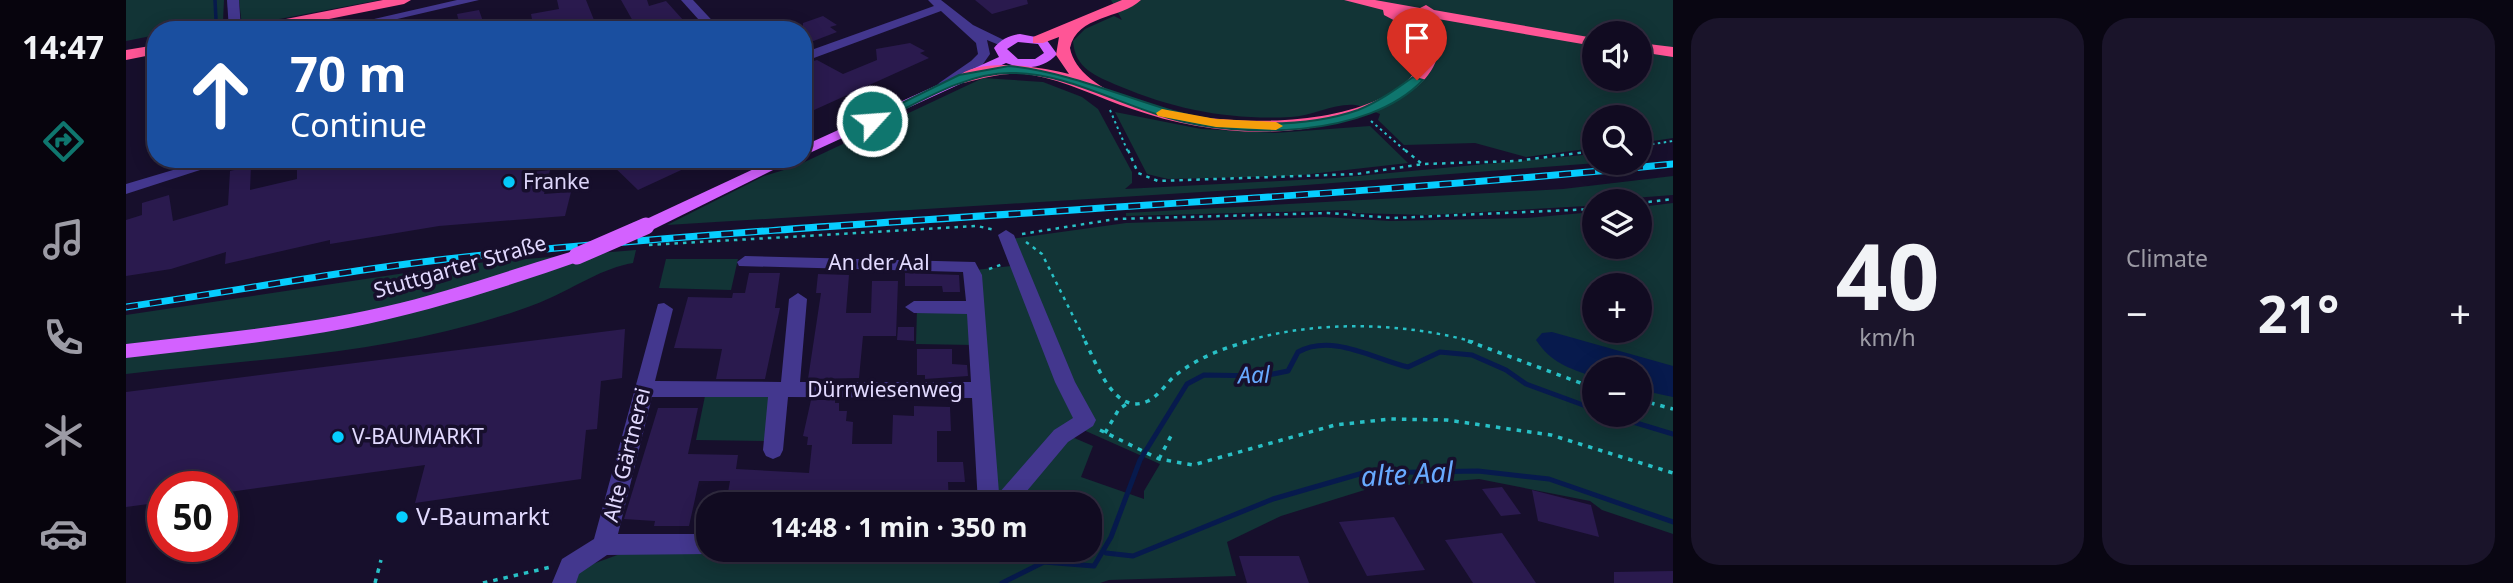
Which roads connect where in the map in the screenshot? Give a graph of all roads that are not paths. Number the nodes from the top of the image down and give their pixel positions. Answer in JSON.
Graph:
{"nodes":[{"id":1,"x":233,"y":0,"type":"edge"},
{"id":2,"x":404,"y":0,"type":"edge"},
{"id":3,"x":473,"y":0,"type":"edge"},
{"id":4,"x":687,"y":0,"type":"edge"},
{"id":5,"x":1134,"y":0,"type":"edge"},
{"id":6,"x":1360,"y":0,"type":"edge"},
{"id":7,"x":937,"y":4,"type":"edge"},
{"id":8,"x":1425,"y":11,"type":"junction"},
{"id":9,"x":1094,"y":15,"type":"junction"},
{"id":10,"x":233,"y":21,"type":"edge"},
{"id":11,"x":294,"y":21,"type":"edge"},
{"id":12,"x":374,"y":21,"type":"edge"},
{"id":13,"x":707,"y":21,"type":"edge"},
{"id":14,"x":969,"y":28,"type":"junction"},
{"id":15,"x":1418,"y":29,"type":"junction"},
{"id":16,"x":1582,"y":34,"type":"edge"},
{"id":17,"x":1549,"y":35,"type":"junction"},
{"id":18,"x":1038,"y":40,"type":"junction"},
{"id":19,"x":1432,"y":40,"type":"junction"},
{"id":20,"x":1582,"y":40,"type":"edge"},
{"id":21,"x":1652,"y":42,"type":"edge"},
{"id":22,"x":1004,"y":43,"type":"junction"},
{"id":23,"x":1673,"y":45,"type":"edge"},
{"id":24,"x":1652,"y":49,"type":"edge"},
{"id":25,"x":147,"y":51,"type":"edge"},
{"id":26,"x":1673,"y":52,"type":"edge"},
{"id":27,"x":812,"y":54,"type":"edge"},
{"id":28,"x":126,"y":55,"type":"edge"},
{"id":29,"x":1007,"y":58,"type":"junction"},
{"id":30,"x":1042,"y":61,"type":"junction"},
{"id":31,"x":964,"y":78,"type":"junction"},
{"id":32,"x":940,"y":88,"type":"junction"},
{"id":33,"x":1095,"y":90,"type":"junction"},
{"id":34,"x":1401,"y":91,"type":"junction"},
{"id":35,"x":812,"y":148,"type":"edge"},
{"id":36,"x":197,"y":168,"type":"edge"},
{"id":37,"x":769,"y":168,"type":"edge"},
{"id":38,"x":126,"y":189,"type":"edge"},
{"id":39,"x":1006,"y":234,"type":"road end"},
{"id":40,"x":745,"y":262,"type":"dead end"},
{"id":41,"x":798,"y":299,"type":"dead end"},
{"id":42,"x":914,"y":307,"type":"dead end"},
{"id":43,"x":974,"y":308,"type":"junction"},
{"id":44,"x":664,"y":309,"type":"dead end"},
{"id":45,"x":126,"y":351,"type":"edge"},
{"id":46,"x":644,"y":389,"type":"junction"},
{"id":47,"x":784,"y":390,"type":"junction"},
{"id":48,"x":981,"y":390,"type":"junction"},
{"id":49,"x":773,"y":450,"type":"dead end"},
{"id":50,"x":988,"y":492,"type":"edge"},
{"id":51,"x":1013,"y":492,"type":"edge"},
{"id":52,"x":696,"y":544,"type":"edge"},
{"id":53,"x":604,"y":545,"type":"junction"},
{"id":54,"x":567,"y":576,"type":"edge"}],
"edges":[{"from":1,"to":10,"type":"street"},
{"from":2,"to":11,"type":"highway"},
{"from":3,"to":12,"type":"street"},
{"from":4,"to":13,"type":"street"},
{"from":5,"to":9,"type":"highway"},
{"from":6,"to":8,"type":"highway"},
{"from":6,"to":15,"type":"highway"},
{"from":7,"to":14,"type":"street"},
{"from":7,"to":27,"type":"street"},
{"from":8,"to":15,"type":"highway"},
{"from":8,"to":16,"type":"highway"},
{"from":8,"to":17,"type":"highway"},
{"from":8,"to":19,"type":"highway"},
{"from":9,"to":18,"type":"highway"},
{"from":9,"to":33,"type":"highway"},
{"from":14,"to":22,"type":"street"},
{"from":14,"to":32,"type":"street"},
{"from":15,"to":34,"type":"highway"},
{"from":17,"to":19,"type":"highway"},
{"from":17,"to":20,"type":"highway"},
{"from":18,"to":22,"type":"main road"},
{"from":18,"to":30,"type":"main road"},
{"from":19,"to":34,"type":"highway"},
{"from":21,"to":23,"type":"highway"},
{"from":22,"to":29,"type":"main road"},
{"from":24,"to":26,"type":"highway"},
{"from":25,"to":28,"type":"highway"},
{"from":29,"to":30,"type":"main road"},
{"from":29,"to":31,"type":"main road"},
{"from":30,"to":33,"type":"highway"},
{"from":31,"to":32,"type":"main road"},
{"from":31,"to":33,"type":"highway"},
{"from":32,"to":35,"type":"main road"},
{"from":33,"to":34,"type":"highway"},
{"from":36,"to":38,"type":"street"},
{"from":37,"to":45,"type":"main road","name":"Stuttgarter Straße","bridge":true},
{"from":39,"to":51,"type":"street"},
{"from":40,"to":43,"type":"street","name":"An der Aal"},
{"from":41,"to":47,"type":"street","name":"Dürrwiesenweg"},
{"from":42,"to":43,"type":"street","name":"An der Aal"},
{"from":43,"to":48,"type":"street"},
{"from":44,"to":46,"type":"street","name":"Alte Gärtnerei"},
{"from":46,"to":47,"type":"street","name":"Dürrwiesenweg"},
{"from":46,"to":53,"type":"street","name":"Alte Gärtnerei"},
{"from":47,"to":48,"type":"street","name":"Dürrwiesenweg"},
{"from":47,"to":49,"type":"street","name":"Dürrwiesenweg"},
{"from":48,"to":50,"type":"street"},
{"from":52,"to":53,"type":"street"},
{"from":53,"to":54,"type":"street","name":"Alte Gärtnerei"}]}
